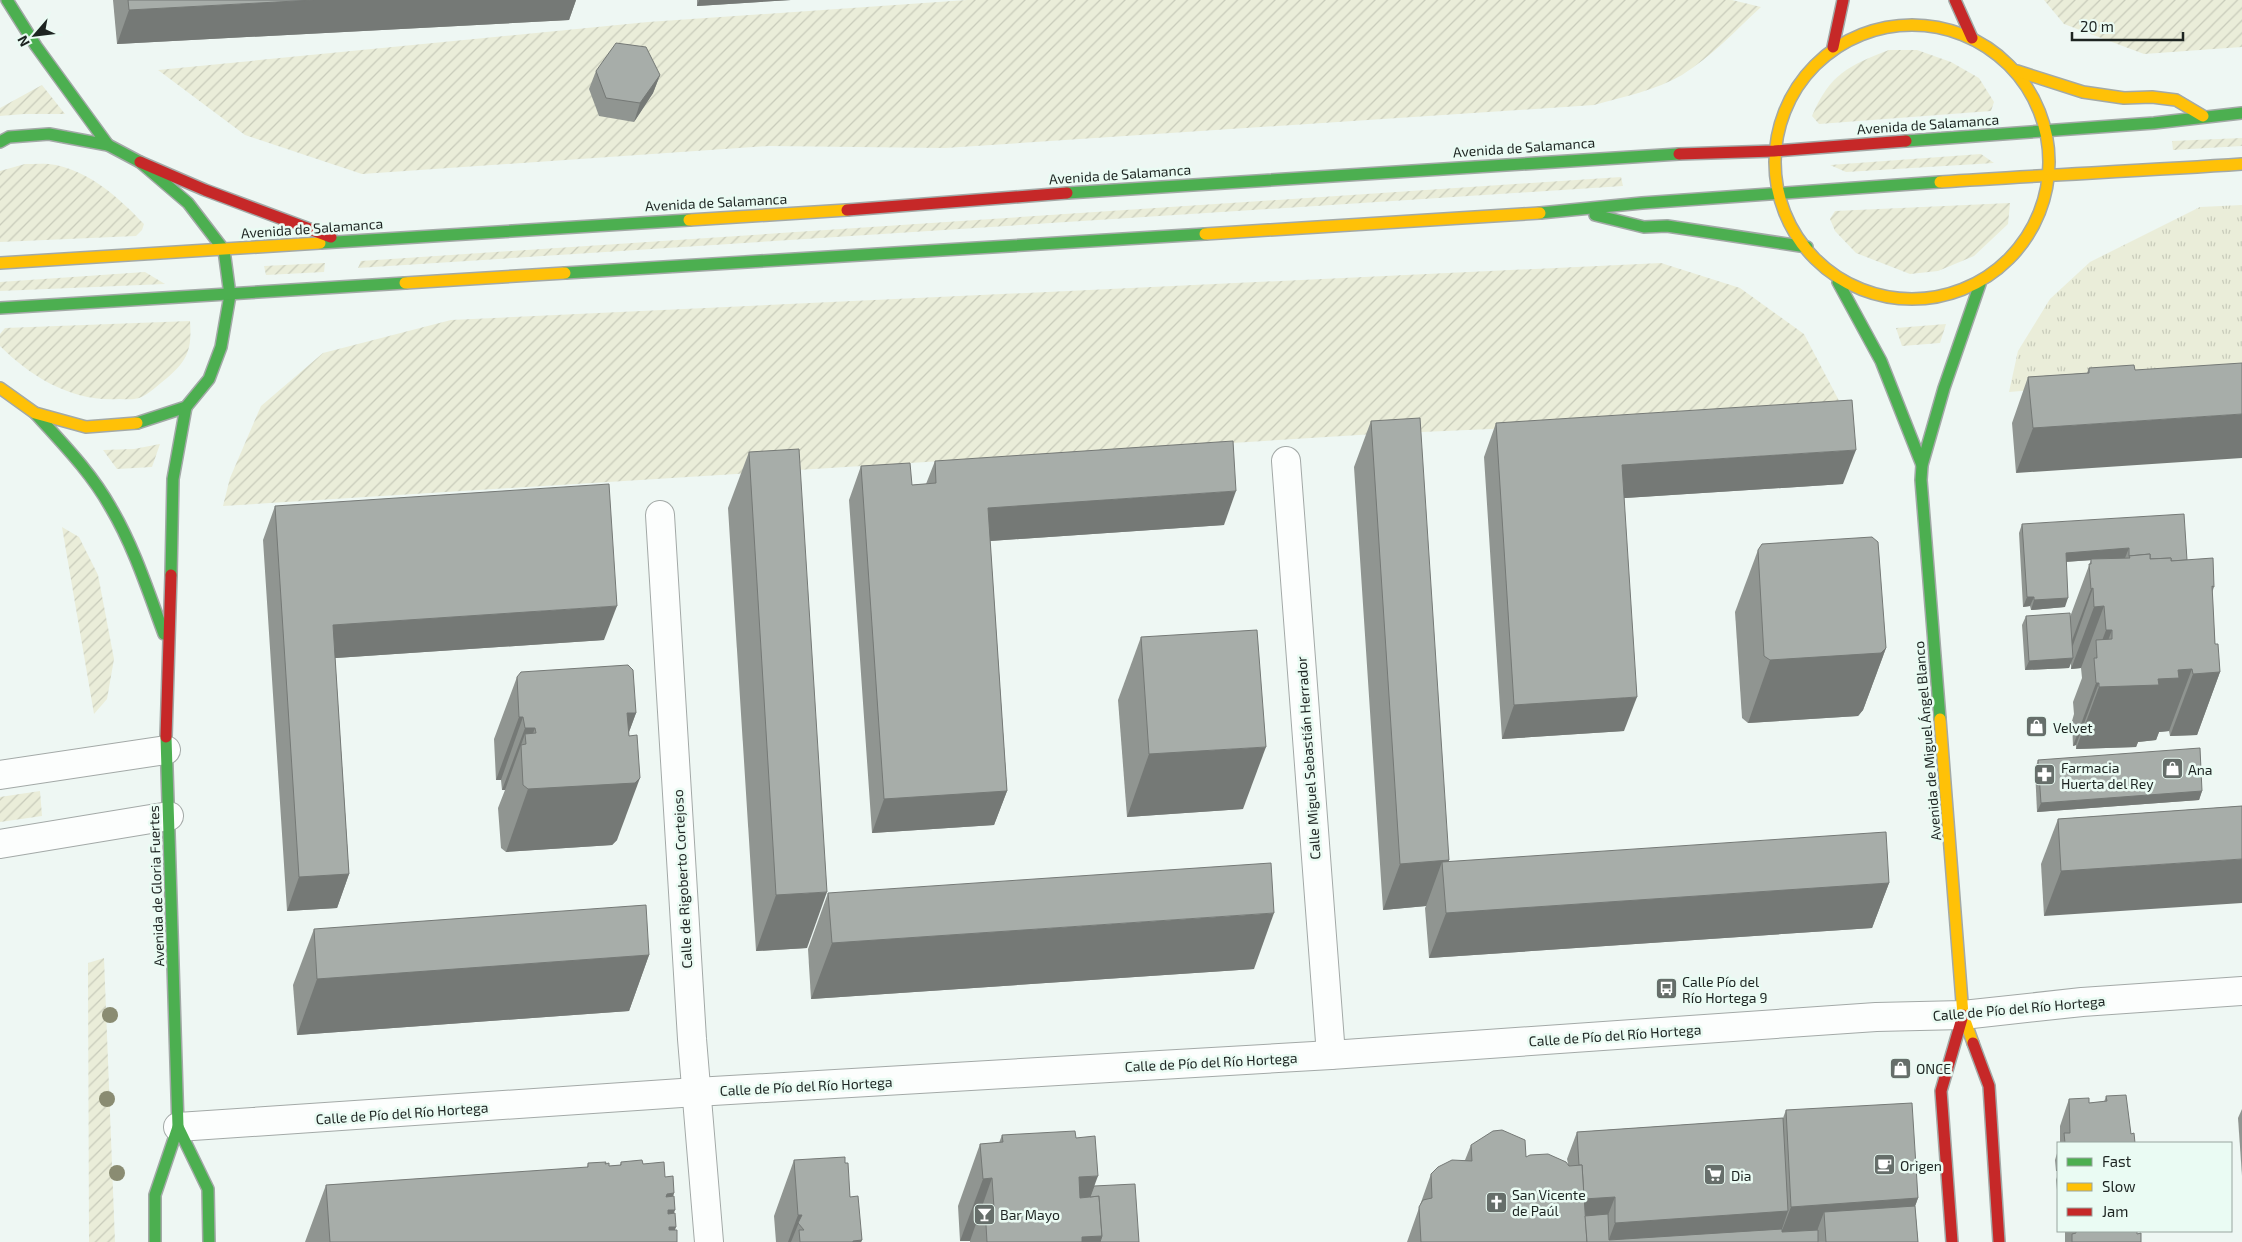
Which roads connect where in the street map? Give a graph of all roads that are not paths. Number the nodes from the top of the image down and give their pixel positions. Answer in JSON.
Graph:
{"nodes":[{"id":1,"x":7,"y":0,"type":"edge"},
{"id":2,"x":1843,"y":0,"type":"edge"},
{"id":3,"x":1955,"y":0,"type":"edge"},
{"id":4,"x":1972,"y":38,"type":"junction"},
{"id":5,"x":1833,"y":47,"type":"junction"},
{"id":6,"x":2016,"y":72,"type":"junction"},
{"id":7,"x":2242,"y":113,"type":"edge"},
{"id":8,"x":2203,"y":116,"type":"junction"},
{"id":9,"x":2045,"y":130,"type":"junction"},
{"id":10,"x":0,"y":142,"type":"edge"},
{"id":11,"x":108,"y":145,"type":"junction"},
{"id":12,"x":1774,"y":151,"type":"junction"},
{"id":13,"x":140,"y":162,"type":"junction"},
{"id":14,"x":2242,"y":164,"type":"edge"},
{"id":15,"x":2048,"y":174,"type":"junction"},
{"id":16,"x":1778,"y":195,"type":"junction"},
{"id":17,"x":1576,"y":211,"type":"junction"},
{"id":18,"x":340,"y":240,"type":"junction"},
{"id":19,"x":1808,"y":248,"type":"junction"},
{"id":20,"x":224,"y":250,"type":"junction"},
{"id":21,"x":0,"y":263,"type":"edge"},
{"id":22,"x":1838,"y":282,"type":"junction"},
{"id":23,"x":1980,"y":284,"type":"junction"},
{"id":24,"x":230,"y":295,"type":"junction"},
{"id":25,"x":0,"y":308,"type":"edge"},
{"id":26,"x":0,"y":388,"type":"edge"},
{"id":27,"x":186,"y":407,"type":"junction"},
{"id":28,"x":35,"y":413,"type":"junction"},
{"id":29,"x":1286,"y":461,"type":"dead end"},
{"id":30,"x":1922,"y":466,"type":"junction"},
{"id":31,"x":660,"y":515,"type":"dead end"},
{"id":32,"x":168,"y":644,"type":"junction"},
{"id":33,"x":166,"y":750,"type":"junction"},
{"id":34,"x":0,"y":775,"type":"edge"},
{"id":35,"x":169,"y":816,"type":"junction"},
{"id":36,"x":0,"y":844,"type":"edge"},
{"id":37,"x":2242,"y":991,"type":"edge"},
{"id":38,"x":1963,"y":1015,"type":"junction"},
{"id":39,"x":1331,"y":1055,"type":"junction"},
{"id":40,"x":696,"y":1092,"type":"junction"},
{"id":41,"x":178,"y":1127,"type":"junction"},
{"id":42,"x":155,"y":1242,"type":"edge"},
{"id":43,"x":209,"y":1242,"type":"edge"},
{"id":44,"x":709,"y":1242,"type":"edge"},
{"id":45,"x":1952,"y":1242,"type":"edge"},
{"id":46,"x":1999,"y":1242,"type":"edge"}],
"edges":[{"from":1,"to":11,"type":"main road"},
{"from":2,"to":5,"type":"main road"},
{"from":3,"to":4,"type":"main road"},
{"from":4,"to":5,"type":"main road"},
{"from":4,"to":6,"type":"main road"},
{"from":5,"to":12,"type":"main road"},
{"from":6,"to":8,"type":"main road"},
{"from":6,"to":9,"type":"main road"},
{"from":7,"to":8,"type":"main road","name":"Avenida de Salamanca"},
{"from":8,"to":9,"type":"main road","name":"Avenida de Salamanca"},
{"from":9,"to":12,"type":"main road","name":"Avenida de Salamanca"},
{"from":9,"to":15,"type":"main road"},
{"from":10,"to":11,"type":"main road"},
{"from":11,"to":13,"type":"main road"},
{"from":12,"to":16,"type":"main road"},
{"from":12,"to":18,"type":"main road","name":"Avenida de Salamanca"},
{"from":13,"to":18,"type":"main road"},
{"from":13,"to":20,"type":"main road"},
{"from":14,"to":15,"type":"main road"},
{"from":15,"to":16,"type":"main road"},
{"from":15,"to":23,"type":"main road"},
{"from":16,"to":17,"type":"main road"},
{"from":16,"to":19,"type":"main road","name":"Avenida de Miguel Ángel Blanco"},
{"from":17,"to":19,"type":"main road"},
{"from":17,"to":24,"type":"main road"},
{"from":18,"to":20,"type":"main road","name":"Avenida de Salamanca"},
{"from":19,"to":22,"type":"main road","name":"Avenida de Miguel Ángel Blanco"},
{"from":20,"to":21,"type":"main road","name":"Avenida de Salamanca"},
{"from":20,"to":24,"type":"main road"},
{"from":22,"to":23,"type":"main road"},
{"from":22,"to":30,"type":"main road","name":"Avenida de Miguel Ángel Blanco"},
{"from":23,"to":30,"type":"main road","name":"Avenida de Miguel Ángel Blanco"},
{"from":24,"to":25,"type":"main road"},
{"from":24,"to":27,"type":"main road"},
{"from":26,"to":28,"type":"main road"},
{"from":27,"to":28,"type":"main road"},
{"from":27,"to":32,"type":"main road","name":"Avenida de Gloria Fuertes"},
{"from":28,"to":32,"type":"main road","name":"Avenida de Gloria Fuertes"},
{"from":29,"to":39,"type":"street","name":"Calle Miguel Sebastián Herrador"},
{"from":30,"to":38,"type":"main road","name":"Avenida de Miguel Ángel Blanco"},
{"from":31,"to":40,"type":"street","name":"Calle de Rigoberto Cortejoso"},
{"from":32,"to":33,"type":"main road","name":"Avenida de Gloria Fuertes"},
{"from":33,"to":34,"type":"street"},
{"from":33,"to":35,"type":"main road","name":"Avenida de Gloria Fuertes"},
{"from":35,"to":36,"type":"street"},
{"from":35,"to":41,"type":"main road","name":"Avenida de Gloria Fuertes"},
{"from":37,"to":38,"type":"street","name":"Calle de Pío del Río Hortega"},
{"from":38,"to":39,"type":"street","name":"Calle de Pío del Río Hortega"},
{"from":38,"to":45,"type":"main road","name":"Avenida de Miguel Ángel Blanco"},
{"from":38,"to":46,"type":"main road","name":"Avenida de Miguel Ángel Blanco"},
{"from":39,"to":40,"type":"street","name":"Calle de Pío del Río Hortega"},
{"from":40,"to":41,"type":"street","name":"Calle de Pío del Río Hortega"},
{"from":40,"to":44,"type":"street","name":"Calle de Rigoberto Cortejoso"},
{"from":41,"to":42,"type":"main road","name":"Avenida de Gloria Fuertes"},
{"from":41,"to":43,"type":"main road","name":"Avenida de Gloria Fuertes"}]}
